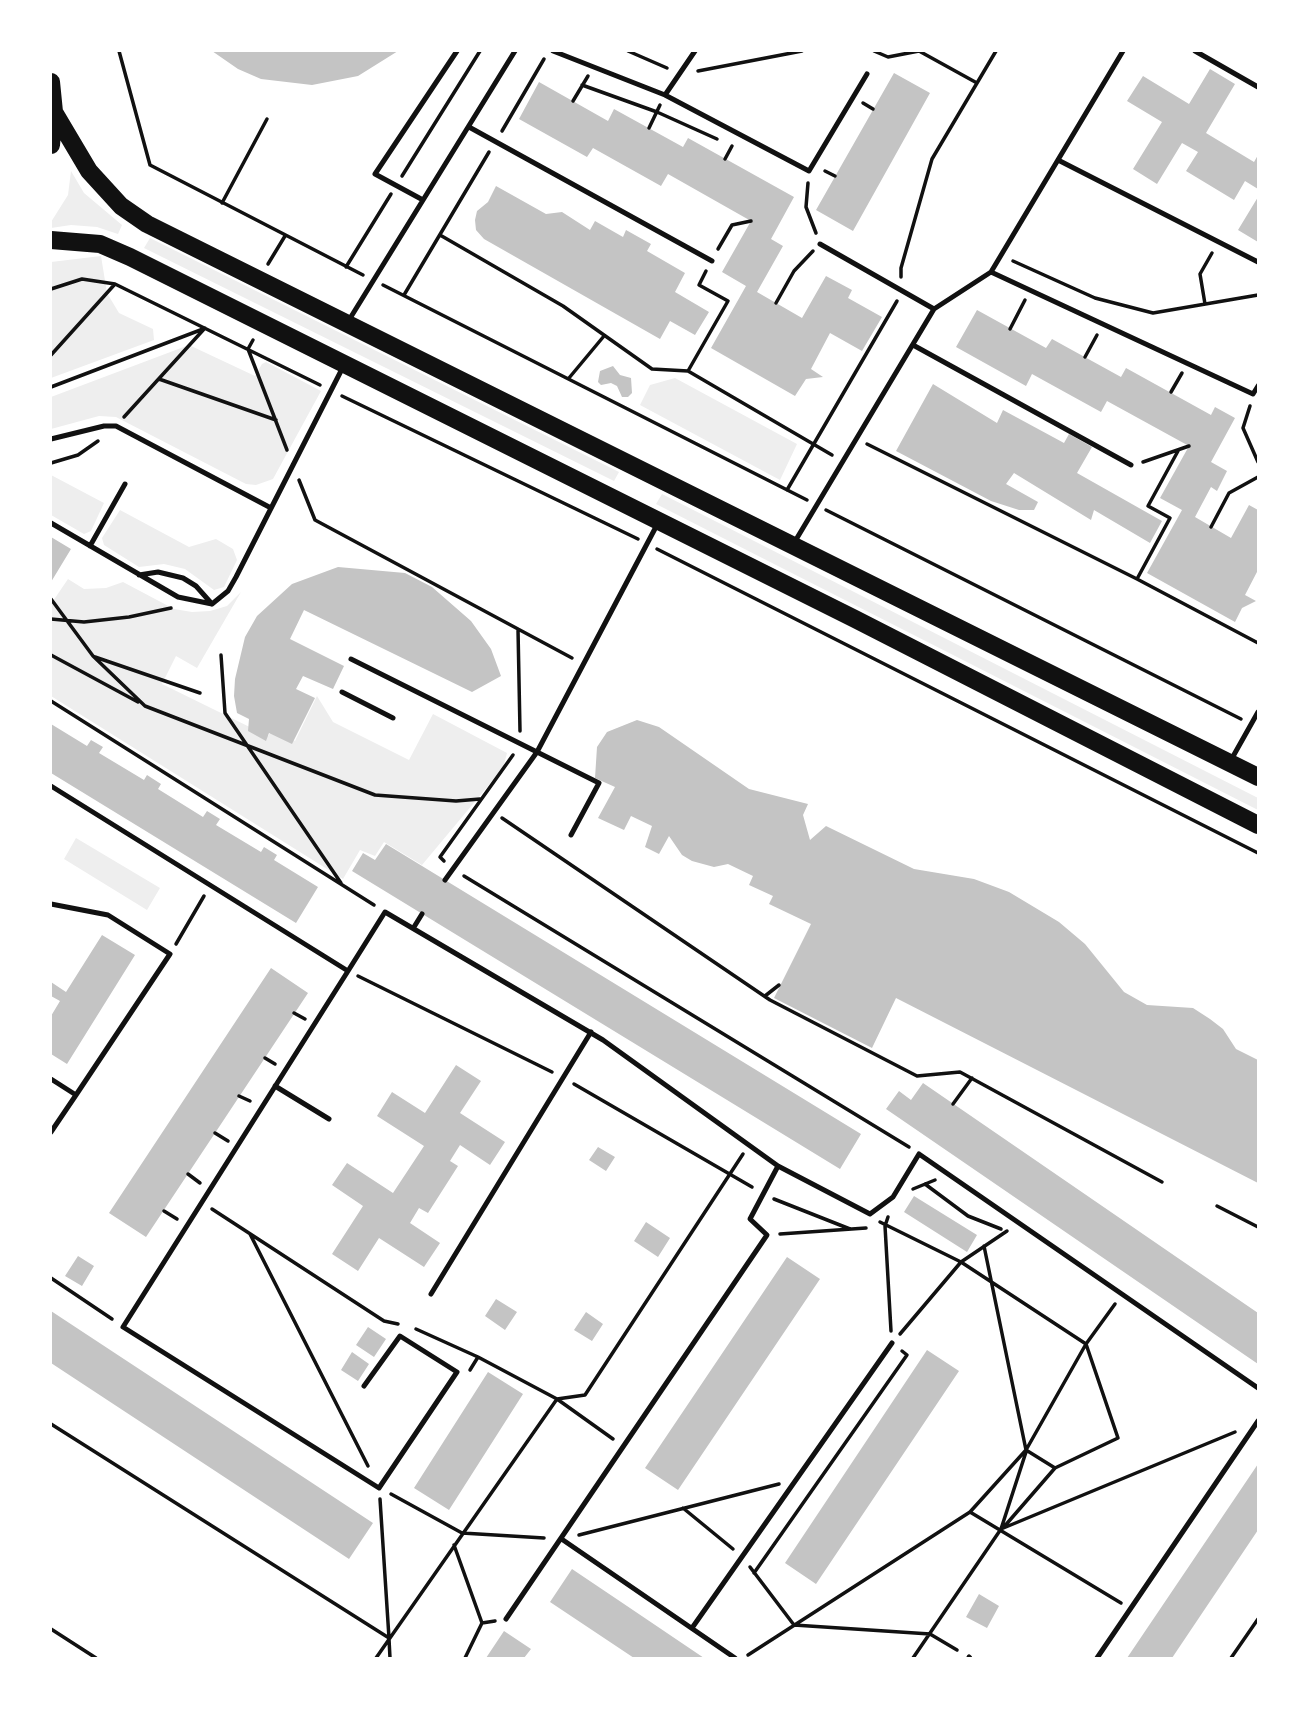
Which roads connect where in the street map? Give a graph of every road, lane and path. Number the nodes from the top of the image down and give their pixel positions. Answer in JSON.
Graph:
{"nodes":[{"id":1,"x":119,"y":51,"type":"edge"},
{"id":2,"x":457,"y":51,"type":"edge"},
{"id":3,"x":480,"y":51,"type":"edge"},
{"id":4,"x":515,"y":51,"type":"edge"},
{"id":5,"x":551,"y":51,"type":"edge"},
{"id":6,"x":628,"y":51,"type":"edge"},
{"id":7,"x":695,"y":51,"type":"edge"},
{"id":8,"x":802,"y":51,"type":"edge"},
{"id":9,"x":874,"y":51,"type":"edge"},
{"id":10,"x":919,"y":51,"type":"edge"},
{"id":11,"x":996,"y":51,"type":"edge"},
{"id":12,"x":1123,"y":51,"type":"edge"},
{"id":13,"x":1195,"y":51,"type":"edge"},
{"id":14,"x":593,"y":66,"type":"junction"},
{"id":15,"x":679,"y":74,"type":"junction"},
{"id":16,"x":867,"y":74,"type":"dead end"},
{"id":17,"x":51,"y":82,"type":"edge"},
{"id":18,"x":977,"y":83,"type":"junction"},
{"id":19,"x":582,"y":85,"type":"junction"},
{"id":20,"x":1258,"y":87,"type":"edge"},
{"id":21,"x":666,"y":95,"type":"junction"},
{"id":22,"x":573,"y":101,"type":"dead end"},
{"id":23,"x":54,"y":112,"type":"junction"},
{"id":24,"x":657,"y":112,"type":"junction"},
{"id":25,"x":267,"y":119,"type":"dead end"},
{"id":26,"x":469,"y":127,"type":"junction"},
{"id":27,"x":649,"y":128,"type":"dead end"},
{"id":28,"x":496,"y":141,"type":"junction"},
{"id":29,"x":51,"y":145,"type":"edge"},
{"id":30,"x":732,"y":146,"type":"dead end"},
{"id":31,"x":1058,"y":160,"type":"junction"},
{"id":32,"x":808,"y":171,"type":"junction"},
{"id":33,"x":396,"y":186,"type":"junction"},
{"id":34,"x":423,"y":200,"type":"junction"},
{"id":35,"x":222,"y":204,"type":"junction"},
{"id":36,"x":751,"y":220,"type":"dead end"},
{"id":37,"x":440,"y":235,"type":"junction"},
{"id":38,"x":285,"y":236,"type":"junction"},
{"id":39,"x":51,"y":240,"type":"edge"},
{"id":40,"x":1218,"y":242,"type":"junction"},
{"id":41,"x":820,"y":244,"type":"junction"},
{"id":42,"x":1001,"y":256,"type":"junction"},
{"id":43,"x":712,"y":261,"type":"junction"},
{"id":44,"x":1258,"y":262,"type":"edge"},
{"id":45,"x":346,"y":267,"type":"junction"},
{"id":46,"x":991,"y":272,"type":"junction"},
{"id":47,"x":374,"y":280,"type":"junction"},
{"id":48,"x":258,"y":281,"type":"junction"},
{"id":49,"x":115,"y":284,"type":"dead end"},
{"id":50,"x":382,"y":284,"type":"dead end"},
{"id":51,"x":1030,"y":290,"type":"junction"},
{"id":52,"x":902,"y":291,"type":"junction"},
{"id":53,"x":404,"y":295,"type":"dead end"},
{"id":54,"x":1258,"y":295,"type":"edge"},
{"id":55,"x":776,"y":303,"type":"dead end"},
{"id":56,"x":1205,"y":304,"type":"junction"},
{"id":57,"x":934,"y":309,"type":"junction"},
{"id":58,"x":1103,"y":324,"type":"junction"},
{"id":59,"x":346,"y":326,"type":"junction"},
{"id":60,"x":1010,"y":329,"type":"dead end"},
{"id":61,"x":604,"y":336,"type":"junction"},
{"id":62,"x":913,"y":345,"type":"junction"},
{"id":63,"x":248,"y":349,"type":"dead end"},
{"id":64,"x":51,"y":355,"type":"edge"},
{"id":65,"x":1085,"y":358,"type":"dead end"},
{"id":66,"x":1187,"y":363,"type":"junction"},
{"id":67,"x":344,"y":365,"type":"junction"},
{"id":68,"x":688,"y":371,"type":"junction"},
{"id":69,"x":569,"y":378,"type":"dead end"},
{"id":70,"x":159,"y":379,"type":"junction"},
{"id":71,"x":1258,"y":386,"type":"edge"},
{"id":72,"x":51,"y":387,"type":"edge"},
{"id":73,"x":1171,"y":392,"type":"dead end"},
{"id":74,"x":1253,"y":394,"type":"junction"},
{"id":75,"x":276,"y":420,"type":"junction"},
{"id":76,"x":116,"y":426,"type":"junction"},
{"id":77,"x":51,"y":439,"type":"edge"},
{"id":78,"x":856,"y":439,"type":"junction"},
{"id":79,"x":813,"y":444,"type":"junction"},
{"id":80,"x":1189,"y":446,"type":"dead end"},
{"id":81,"x":1178,"y":451,"type":"junction"},
{"id":82,"x":843,"y":461,"type":"junction"},
{"id":83,"x":1258,"y":462,"type":"edge"},
{"id":84,"x":51,"y":463,"type":"edge"},
{"id":85,"x":293,"y":465,"type":"junction"},
{"id":86,"x":1131,"y":465,"type":"joint"},
{"id":87,"x":1258,"y":477,"type":"edge"},
{"id":88,"x":125,"y":484,"type":"dead end"},
{"id":89,"x":787,"y":489,"type":"dead end"},
{"id":90,"x":271,"y":508,"type":"junction"},
{"id":91,"x":659,"y":522,"type":"junction"},
{"id":92,"x":51,"y":523,"type":"edge"},
{"id":93,"x":1211,"y":527,"type":"dead end"},
{"id":94,"x":792,"y":545,"type":"junction"},
{"id":95,"x":90,"y":546,"type":"junction"},
{"id":96,"x":139,"y":575,"type":"junction"},
{"id":97,"x":1138,"y":579,"type":"junction"},
{"id":98,"x":51,"y":599,"type":"edge"},
{"id":99,"x":193,"y":603,"type":"junction"},
{"id":100,"x":212,"y":604,"type":"junction"},
{"id":101,"x":51,"y":619,"type":"edge"},
{"id":102,"x":63,"y":620,"type":"junction"},
{"id":103,"x":518,"y":629,"type":"junction"},
{"id":104,"x":1258,"y":643,"type":"edge"},
{"id":105,"x":51,"y":655,"type":"edge"},
{"id":106,"x":221,"y":655,"type":"dead end"},
{"id":107,"x":93,"y":656,"type":"junction"},
{"id":108,"x":351,"y":659,"type":"dead end"},
{"id":109,"x":583,"y":664,"type":"junction"},
{"id":110,"x":342,"y":692,"type":"dead end"},
{"id":111,"x":200,"y":693,"type":"dead end"},
{"id":112,"x":51,"y":701,"type":"edge"},
{"id":113,"x":145,"y":706,"type":"junction"},
{"id":114,"x":1258,"y":712,"type":"edge"},
{"id":115,"x":393,"y":718,"type":"dead end"},
{"id":116,"x":520,"y":743,"type":"junction"},
{"id":117,"x":248,"y":747,"type":"junction"},
{"id":118,"x":537,"y":752,"type":"junction"},
{"id":119,"x":1229,"y":762,"type":"junction"},
{"id":120,"x":1258,"y":777,"type":"edge"},
{"id":121,"x":51,"y":786,"type":"edge"},
{"id":122,"x":507,"y":796,"type":"junction"},
{"id":123,"x":482,"y":799,"type":"junction"},
{"id":124,"x":495,"y":813,"type":"junction"},
{"id":125,"x":1258,"y":825,"type":"edge"},
{"id":126,"x":571,"y":835,"type":"dead end"},
{"id":127,"x":453,"y":869,"type":"junction"},
{"id":128,"x":445,"y":880,"type":"dead end"},
{"id":129,"x":342,"y":885,"type":"junction"},
{"id":130,"x":211,"y":886,"type":"junction"},
{"id":131,"x":51,"y":904,"type":"edge"},
{"id":132,"x":385,"y":912,"type":"junction"},
{"id":133,"x":422,"y":914,"type":"dead end"},
{"id":134,"x":414,"y":927,"type":"junction"},
{"id":135,"x":170,"y":954,"type":"junction"},
{"id":136,"x":348,"y":971,"type":"junction"},
{"id":137,"x":779,"y":985,"type":"dead end"},
{"id":138,"x":765,"y":996,"type":"junction"},
{"id":139,"x":591,"y":1032,"type":"junction"},
{"id":140,"x":564,"y":1078,"type":"junction"},
{"id":141,"x":972,"y":1078,"type":"junction"},
{"id":142,"x":51,"y":1079,"type":"edge"},
{"id":143,"x":275,"y":1086,"type":"junction"},
{"id":144,"x":76,"y":1095,"type":"junction"},
{"id":145,"x":953,"y":1104,"type":"dead end"},
{"id":146,"x":330,"y":1119,"type":"dead end"},
{"id":147,"x":51,"y":1132,"type":"edge"},
{"id":148,"x":748,"y":1146,"type":"junction"},
{"id":149,"x":919,"y":1154,"type":"junction"},
{"id":150,"x":778,"y":1167,"type":"junction"},
{"id":151,"x":732,"y":1174,"type":"junction"},
{"id":152,"x":948,"y":1174,"type":"junction"},
{"id":153,"x":1162,"y":1182,"type":"dead end"},
{"id":154,"x":763,"y":1194,"type":"junction"},
{"id":155,"x":892,"y":1197,"type":"junction"},
{"id":156,"x":202,"y":1202,"type":"junction"},
{"id":157,"x":1217,"y":1206,"type":"dead end"},
{"id":158,"x":870,"y":1214,"type":"junction"},
{"id":159,"x":1019,"y":1223,"type":"junction"},
{"id":160,"x":886,"y":1226,"type":"junction"},
{"id":161,"x":1258,"y":1227,"type":"edge"},
{"id":162,"x":850,"y":1229,"type":"junction"},
{"id":163,"x":250,"y":1234,"type":"junction"},
{"id":164,"x":767,"y":1235,"type":"junction"},
{"id":165,"x":984,"y":1246,"type":"junction"},
{"id":166,"x":961,"y":1262,"type":"junction"},
{"id":167,"x":51,"y":1278,"type":"edge"},
{"id":168,"x":994,"y":1283,"type":"junction"},
{"id":169,"x":1122,"y":1293,"type":"junction"},
{"id":170,"x":431,"y":1294,"type":"dead end"},
{"id":171,"x":123,"y":1326,"type":"junction"},
{"id":172,"x":892,"y":1343,"type":"junction"},
{"id":173,"x":1086,"y":1344,"type":"junction"},
{"id":174,"x":364,"y":1386,"type":"dead end"},
{"id":175,"x":1258,"y":1388,"type":"edge"},
{"id":176,"x":557,"y":1399,"type":"junction"},
{"id":177,"x":1257,"y":1422,"type":"edge"},
{"id":178,"x":51,"y":1424,"type":"edge"},
{"id":179,"x":624,"y":1448,"type":"junction"},
{"id":180,"x":1026,"y":1450,"type":"junction"},
{"id":181,"x":1055,"y":1468,"type":"junction"},
{"id":182,"x":797,"y":1479,"type":"junction"},
{"id":183,"x":379,"y":1488,"type":"junction"},
{"id":184,"x":812,"y":1488,"type":"junction"},
{"id":185,"x":683,"y":1508,"type":"junction"},
{"id":186,"x":970,"y":1512,"type":"junction"},
{"id":187,"x":1001,"y":1530,"type":"junction"},
{"id":188,"x":462,"y":1533,"type":"junction"},
{"id":189,"x":563,"y":1539,"type":"junction"},
{"id":190,"x":454,"y":1545,"type":"junction"},
{"id":191,"x":742,"y":1557,"type":"junction"},
{"id":192,"x":754,"y":1573,"type":"junction"},
{"id":193,"x":1131,"y":1609,"type":"junction"},
{"id":194,"x":506,"y":1619,"type":"joint"},
{"id":195,"x":1258,"y":1619,"type":"edge"},
{"id":196,"x":482,"y":1623,"type":"junction"},
{"id":197,"x":794,"y":1625,"type":"junction"},
{"id":198,"x":692,"y":1628,"type":"junction"},
{"id":199,"x":51,"y":1629,"type":"edge"},
{"id":200,"x":930,"y":1634,"type":"junction"},
{"id":201,"x":389,"y":1638,"type":"junction"},
{"id":202,"x":96,"y":1658,"type":"edge"},
{"id":203,"x":376,"y":1658,"type":"edge"},
{"id":204,"x":390,"y":1658,"type":"edge"},
{"id":205,"x":465,"y":1658,"type":"edge"},
{"id":206,"x":735,"y":1658,"type":"edge"},
{"id":207,"x":743,"y":1658,"type":"edge"},
{"id":208,"x":913,"y":1658,"type":"edge"},
{"id":209,"x":969,"y":1658,"type":"edge"},
{"id":210,"x":1097,"y":1658,"type":"edge"},
{"id":211,"x":1231,"y":1658,"type":"edge"}],
"edges":[{"from":1,"to":35,"type":"path"},
{"from":2,"to":33,"type":"lane"},
{"from":3,"to":33,"type":"path"},
{"from":4,"to":26,"type":"lane"},
{"from":5,"to":14,"type":"lane"},
{"from":5,"to":28,"type":"path"},
{"from":6,"to":15,"type":"path"},
{"from":7,"to":15,"type":"lane"},
{"from":8,"to":15,"type":"path"},
{"from":9,"to":10,"type":"path"},
{"from":10,"to":18,"type":"path"},
{"from":11,"to":18,"type":"path"},
{"from":12,"to":31,"type":"lane"},
{"from":13,"to":20,"type":"lane"},
{"from":14,"to":19,"type":"path"},
{"from":14,"to":21,"type":"lane"},
{"from":15,"to":21,"type":"lane"},
{"from":16,"to":32,"type":"lane"},
{"from":17,"to":23,"type":"main road"},
{"from":18,"to":52,"type":"path"},
{"from":19,"to":22,"type":"path"},
{"from":19,"to":24,"type":"path"},
{"from":21,"to":24,"type":"path"},
{"from":21,"to":32,"type":"lane"},
{"from":23,"to":29,"type":"main road"},
{"from":23,"to":48,"type":"main road"},
{"from":24,"to":27,"type":"path"},
{"from":24,"to":30,"type":"path"},
{"from":25,"to":35,"type":"path"},
{"from":26,"to":28,"type":"lane"},
{"from":26,"to":34,"type":"lane"},
{"from":28,"to":37,"type":"path"},
{"from":28,"to":43,"type":"lane"},
{"from":31,"to":40,"type":"lane"},
{"from":31,"to":42,"type":"lane"},
{"from":32,"to":41,"type":"path"},
{"from":33,"to":34,"type":"lane"},
{"from":33,"to":45,"type":"path"},
{"from":34,"to":47,"type":"lane"},
{"from":35,"to":38,"type":"path"},
{"from":36,"to":43,"type":"path"},
{"from":37,"to":53,"type":"path"},
{"from":37,"to":61,"type":"path"},
{"from":38,"to":45,"type":"path"},
{"from":38,"to":48,"type":"path"},
{"from":39,"to":67,"type":"main road"},
{"from":40,"to":44,"type":"lane"},
{"from":40,"to":56,"type":"path"},
{"from":41,"to":52,"type":"lane"},
{"from":41,"to":55,"type":"path"},
{"from":42,"to":46,"type":"lane"},
{"from":42,"to":56,"type":"path"},
{"from":43,"to":68,"type":"path"},
{"from":45,"to":47,"type":"path"},
{"from":46,"to":51,"type":"lane"},
{"from":46,"to":57,"type":"lane"},
{"from":47,"to":50,"type":"path"},
{"from":47,"to":59,"type":"lane"},
{"from":48,"to":59,"type":"main road"},
{"from":49,"to":64,"type":"path"},
{"from":51,"to":58,"type":"lane"},
{"from":51,"to":60,"type":"path"},
{"from":52,"to":57,"type":"lane"},
{"from":52,"to":79,"type":"path"},
{"from":54,"to":56,"type":"path"},
{"from":57,"to":62,"type":"lane"},
{"from":58,"to":65,"type":"path"},
{"from":58,"to":66,"type":"lane"},
{"from":59,"to":94,"type":"main road"},
{"from":61,"to":68,"type":"path"},
{"from":61,"to":69,"type":"path"},
{"from":62,"to":78,"type":"lane"},
{"from":62,"to":86,"type":"lane"},
{"from":63,"to":75,"type":"path"},
{"from":66,"to":73,"type":"path"},
{"from":66,"to":74,"type":"lane"},
{"from":67,"to":85,"type":"lane"},
{"from":67,"to":91,"type":"main road"},
{"from":68,"to":79,"type":"path"},
{"from":70,"to":72,"type":"path"},
{"from":70,"to":75,"type":"path"},
{"from":70,"to":76,"type":"path"},
{"from":71,"to":74,"type":"lane"},
{"from":74,"to":83,"type":"path"},
{"from":75,"to":85,"type":"path"},
{"from":76,"to":77,"type":"lane"},
{"from":76,"to":84,"type":"path"},
{"from":76,"to":90,"type":"lane"},
{"from":78,"to":82,"type":"lane"},
{"from":78,"to":97,"type":"path"},
{"from":79,"to":82,"type":"path"},
{"from":79,"to":89,"type":"path"},
{"from":80,"to":81,"type":"path"},
{"from":81,"to":86,"type":"path"},
{"from":81,"to":97,"type":"path"},
{"from":82,"to":94,"type":"lane"},
{"from":85,"to":90,"type":"lane"},
{"from":85,"to":103,"type":"path"},
{"from":87,"to":93,"type":"path"},
{"from":88,"to":95,"type":"lane"},
{"from":90,"to":100,"type":"lane"},
{"from":91,"to":109,"type":"lane"},
{"from":91,"to":125,"type":"main road"},
{"from":92,"to":95,"type":"lane"},
{"from":94,"to":119,"type":"main road"},
{"from":95,"to":96,"type":"lane"},
{"from":96,"to":99,"type":"lane"},
{"from":96,"to":100,"type":"lane"},
{"from":97,"to":104,"type":"path"},
{"from":98,"to":102,"type":"path"},
{"from":99,"to":100,"type":"lane"},
{"from":99,"to":102,"type":"path"},
{"from":101,"to":102,"type":"path"},
{"from":102,"to":107,"type":"path"},
{"from":103,"to":109,"type":"path"},
{"from":103,"to":116,"type":"path"},
{"from":105,"to":113,"type":"path"},
{"from":106,"to":117,"type":"path"},
{"from":107,"to":111,"type":"path"},
{"from":107,"to":113,"type":"path"},
{"from":108,"to":116,"type":"lane"},
{"from":109,"to":118,"type":"lane"},
{"from":110,"to":115,"type":"lane"},
{"from":112,"to":129,"type":"path"},
{"from":113,"to":117,"type":"path"},
{"from":114,"to":119,"type":"lane"},
{"from":116,"to":118,"type":"lane"},
{"from":116,"to":123,"type":"path"},
{"from":117,"to":123,"type":"path"},
{"from":117,"to":129,"type":"path"},
{"from":118,"to":122,"type":"lane"},
{"from":118,"to":126,"type":"lane"},
{"from":119,"to":120,"type":"main road"},
{"from":121,"to":130,"type":"lane"},
{"from":122,"to":123,"type":"path"},
{"from":122,"to":124,"type":"lane"},
{"from":123,"to":127,"type":"path"},
{"from":124,"to":127,"type":"lane"},
{"from":124,"to":138,"type":"path"},
{"from":127,"to":128,"type":"lane"},
{"from":127,"to":149,"type":"path"},
{"from":129,"to":132,"type":"path"},
{"from":130,"to":135,"type":"path"},
{"from":130,"to":136,"type":"lane"},
{"from":131,"to":135,"type":"lane"},
{"from":132,"to":134,"type":"lane"},
{"from":132,"to":136,"type":"lane"},
{"from":133,"to":134,"type":"lane"},
{"from":134,"to":139,"type":"lane"},
{"from":135,"to":144,"type":"lane"},
{"from":136,"to":140,"type":"path"},
{"from":136,"to":143,"type":"lane"},
{"from":137,"to":138,"type":"path"},
{"from":138,"to":141,"type":"path"},
{"from":139,"to":140,"type":"lane"},
{"from":139,"to":148,"type":"lane"},
{"from":140,"to":151,"type":"path"},
{"from":140,"to":170,"type":"lane"},
{"from":141,"to":145,"type":"path"},
{"from":141,"to":153,"type":"path"},
{"from":142,"to":144,"type":"lane"},
{"from":143,"to":146,"type":"lane"},
{"from":143,"to":156,"type":"lane"},
{"from":144,"to":147,"type":"lane"},
{"from":148,"to":150,"type":"lane"},
{"from":148,"to":151,"type":"path"},
{"from":149,"to":152,"type":"lane"},
{"from":149,"to":155,"type":"lane"},
{"from":150,"to":154,"type":"lane"},
{"from":150,"to":158,"type":"lane"},
{"from":151,"to":154,"type":"path"},
{"from":151,"to":176,"type":"path"},
{"from":152,"to":155,"type":"path"},
{"from":152,"to":159,"type":"lane"},
{"from":154,"to":162,"type":"path"},
{"from":154,"to":164,"type":"lane"},
{"from":155,"to":158,"type":"lane"},
{"from":156,"to":163,"type":"path"},
{"from":156,"to":171,"type":"lane"},
{"from":157,"to":161,"type":"path"},
{"from":158,"to":160,"type":"path"},
{"from":159,"to":165,"type":"path"},
{"from":159,"to":169,"type":"lane"},
{"from":160,"to":162,"type":"path"},
{"from":160,"to":166,"type":"path"},
{"from":160,"to":172,"type":"path"},
{"from":162,"to":164,"type":"path"},
{"from":163,"to":176,"type":"path"},
{"from":163,"to":183,"type":"path"},
{"from":164,"to":179,"type":"lane"},
{"from":165,"to":166,"type":"path"},
{"from":165,"to":168,"type":"path"},
{"from":166,"to":168,"type":"path"},
{"from":166,"to":172,"type":"path"},
{"from":167,"to":171,"type":"path"},
{"from":168,"to":173,"type":"path"},
{"from":168,"to":180,"type":"path"},
{"from":169,"to":173,"type":"path"},
{"from":169,"to":175,"type":"lane"},
{"from":171,"to":183,"type":"lane"},
{"from":172,"to":182,"type":"lane"},
{"from":172,"to":184,"type":"path"},
{"from":173,"to":180,"type":"path"},
{"from":173,"to":181,"type":"path"},
{"from":174,"to":183,"type":"lane"},
{"from":176,"to":179,"type":"path"},
{"from":176,"to":188,"type":"path"},
{"from":177,"to":187,"type":"path"},
{"from":177,"to":193,"type":"lane"},
{"from":178,"to":201,"type":"path"},
{"from":179,"to":189,"type":"lane"},
{"from":180,"to":181,"type":"path"},
{"from":180,"to":186,"type":"path"},
{"from":180,"to":187,"type":"path"},
{"from":181,"to":187,"type":"path"},
{"from":182,"to":184,"type":"path"},
{"from":182,"to":185,"type":"path"},
{"from":182,"to":191,"type":"lane"},
{"from":183,"to":188,"type":"path"},
{"from":183,"to":201,"type":"path"},
{"from":184,"to":192,"type":"path"},
{"from":185,"to":189,"type":"path"},
{"from":185,"to":191,"type":"path"},
{"from":186,"to":187,"type":"path"},
{"from":186,"to":197,"type":"path"},
{"from":187,"to":193,"type":"path"},
{"from":187,"to":200,"type":"path"},
{"from":188,"to":189,"type":"path"},
{"from":188,"to":190,"type":"path"},
{"from":189,"to":194,"type":"lane"},
{"from":189,"to":198,"type":"lane"},
{"from":190,"to":196,"type":"path"},
{"from":190,"to":201,"type":"path"},
{"from":191,"to":192,"type":"path"},
{"from":191,"to":198,"type":"lane"},
{"from":192,"to":197,"type":"path"},
{"from":193,"to":210,"type":"lane"},
{"from":194,"to":196,"type":"path"},
{"from":195,"to":211,"type":"path"},
{"from":196,"to":205,"type":"path"},
{"from":197,"to":200,"type":"path"},
{"from":197,"to":207,"type":"path"},
{"from":198,"to":206,"type":"lane"},
{"from":199,"to":202,"type":"path"},
{"from":200,"to":208,"type":"path"},
{"from":200,"to":209,"type":"path"},
{"from":201,"to":203,"type":"path"},
{"from":201,"to":204,"type":"path"}]}
